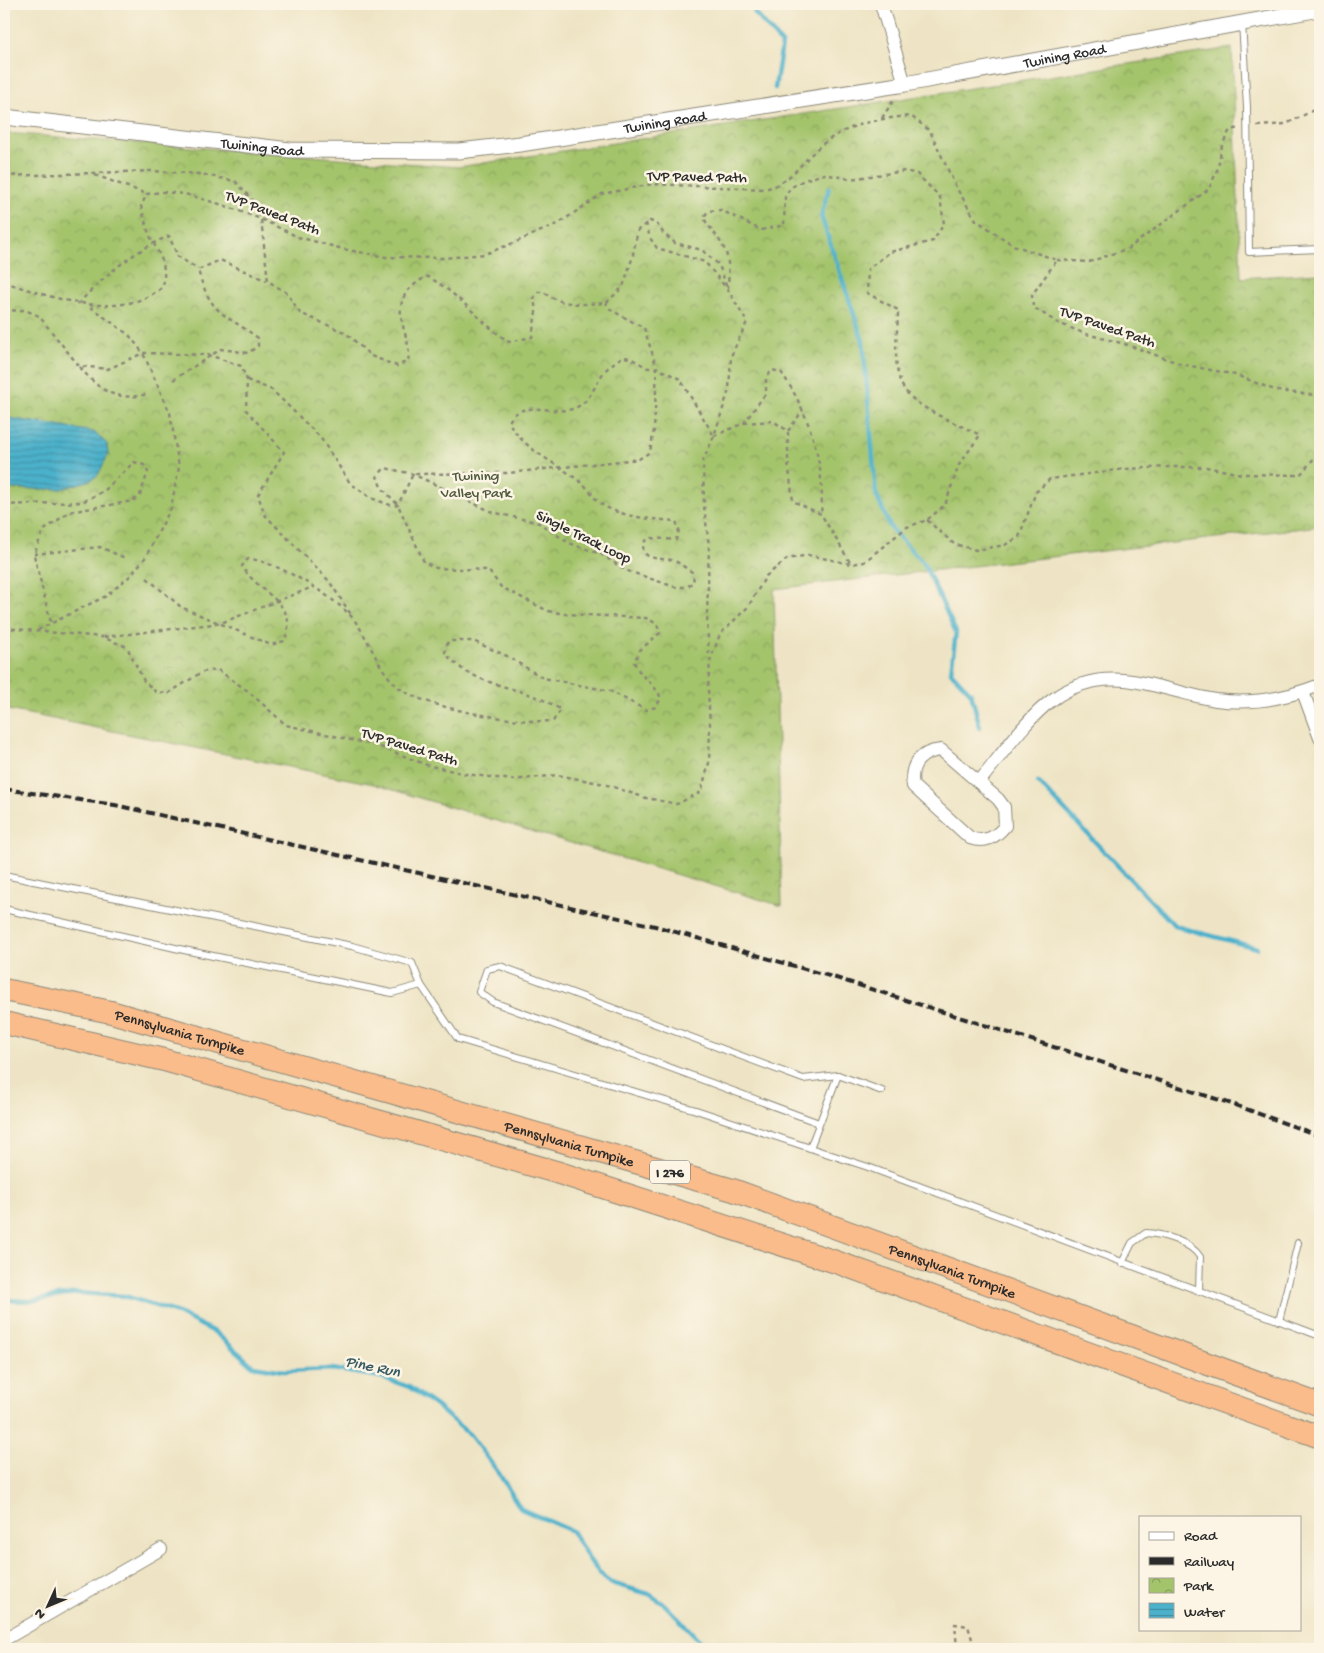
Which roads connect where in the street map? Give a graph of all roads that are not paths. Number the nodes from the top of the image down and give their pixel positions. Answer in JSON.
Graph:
{"nodes":[{"id":1,"x":881,"y":4,"type":"edge"},
{"id":2,"x":1320,"y":9,"type":"edge"},
{"id":3,"x":1242,"y":22,"type":"junction"},
{"id":4,"x":905,"y":84,"type":"junction"},
{"id":5,"x":4,"y":117,"type":"edge"},
{"id":6,"x":1320,"y":249,"type":"edge"},
{"id":7,"x":1320,"y":685,"type":"edge"},
{"id":8,"x":1303,"y":692,"type":"junction"},
{"id":9,"x":1320,"y":738,"type":"edge"},
{"id":10,"x":979,"y":782,"type":"junction"},
{"id":11,"x":4,"y":875,"type":"edge"},
{"id":12,"x":4,"y":910,"type":"edge"},
{"id":13,"x":421,"y":985,"type":"junction"},
{"id":14,"x":4,"y":990,"type":"edge"},
{"id":15,"x":4,"y":1023,"type":"edge"},
{"id":16,"x":838,"y":1075,"type":"junction"},
{"id":17,"x":882,"y":1091,"type":"dead end"},
{"id":18,"x":819,"y":1122,"type":"junction"},
{"id":19,"x":810,"y":1148,"type":"junction"},
{"id":20,"x":1298,"y":1244,"type":"dead end"},
{"id":21,"x":1122,"y":1263,"type":"junction"},
{"id":22,"x":1199,"y":1291,"type":"junction"},
{"id":23,"x":1280,"y":1320,"type":"junction"},
{"id":24,"x":1320,"y":1336,"type":"edge"},
{"id":25,"x":1320,"y":1404,"type":"edge"},
{"id":26,"x":1320,"y":1438,"type":"edge"},
{"id":27,"x":161,"y":1549,"type":"dead end"},
{"id":28,"x":8,"y":1640,"type":"edge"}],
"edges":[{"from":1,"to":4,"type":"street"},
{"from":2,"to":3,"type":"street","name":"Twining Road"},
{"from":3,"to":4,"type":"street","name":"Twining Road"},
{"from":3,"to":6,"type":"lane"},
{"from":4,"to":5,"type":"street","name":"Twining Road"},
{"from":7,"to":8,"type":"street"},
{"from":8,"to":9,"type":"street"},
{"from":8,"to":10,"type":"street"},
{"from":10,"to":10,"type":"street"},
{"from":11,"to":13,"type":"lane"},
{"from":12,"to":13,"type":"lane"},
{"from":13,"to":19,"type":"lane"},
{"from":14,"to":25,"type":"highway","name":"Pennsylvania Turnpike","number":"I 276"},
{"from":15,"to":26,"type":"highway","name":"Pennsylvania Turnpike","number":"I 276"},
{"from":16,"to":17,"type":"lane"},
{"from":16,"to":18,"type":"lane"},
{"from":16,"to":18,"type":"lane"},
{"from":18,"to":19,"type":"lane"},
{"from":19,"to":21,"type":"lane"},
{"from":20,"to":23,"type":"lane"},
{"from":21,"to":22,"type":"lane"},
{"from":21,"to":22,"type":"lane"},
{"from":22,"to":23,"type":"lane"},
{"from":23,"to":24,"type":"lane"},
{"from":27,"to":28,"type":"street"}]}
